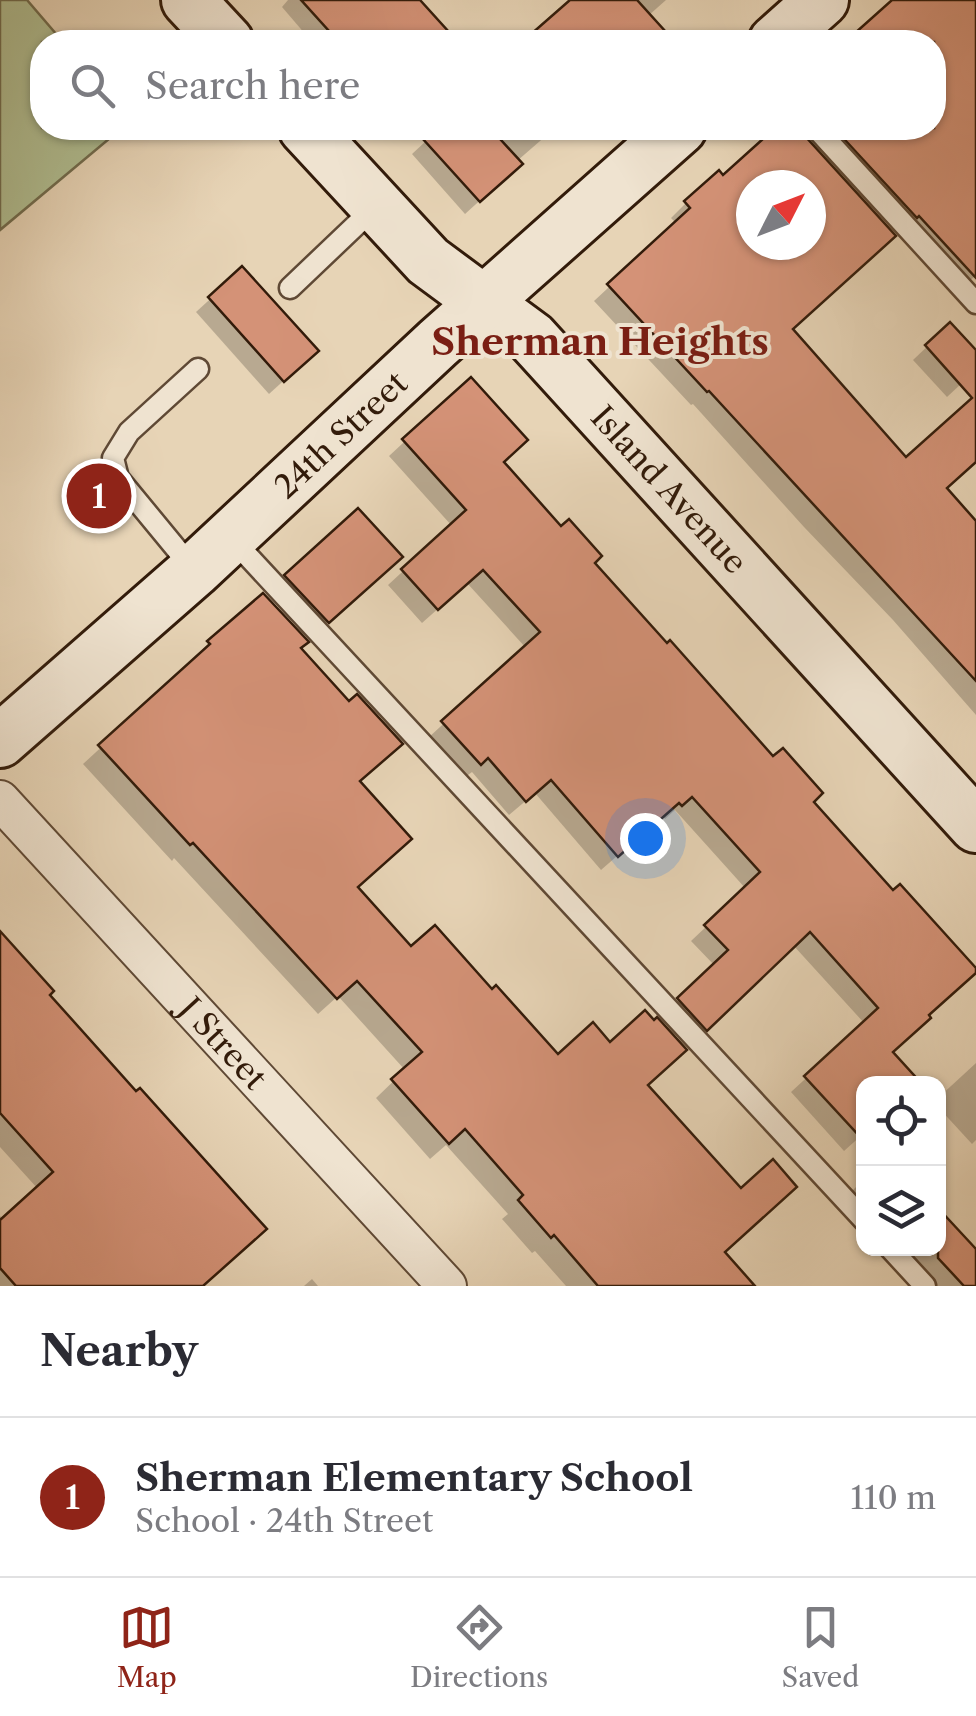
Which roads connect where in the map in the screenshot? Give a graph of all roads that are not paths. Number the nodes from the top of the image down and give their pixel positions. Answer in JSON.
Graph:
{"nodes":[{"id":1,"x":188,"y":0,"type":"edge"},
{"id":2,"x":820,"y":0,"type":"edge"},
{"id":3,"x":215,"y":30,"type":"edge"},
{"id":4,"x":788,"y":30,"type":"edge"},
{"id":5,"x":315,"y":140,"type":"edge"},
{"id":6,"x":666,"y":140,"type":"edge"},
{"id":7,"x":827,"y":140,"type":"edge"},
{"id":8,"x":376,"y":206,"type":"junction"},
{"id":9,"x":290,"y":288,"type":"dead end"},
{"id":10,"x":976,"y":302,"type":"edge"},
{"id":11,"x":483,"y":303,"type":"junction"},
{"id":12,"x":198,"y":369,"type":"dead end"},
{"id":13,"x":213,"y":554,"type":"junction"},
{"id":14,"x":0,"y":741,"type":"edge"},
{"id":15,"x":0,"y":800,"type":"edge"},
{"id":16,"x":976,"y":826,"type":"edge"},
{"id":17,"x":856,"y":1212,"type":"edge"},
{"id":18,"x":897,"y":1256,"type":"edge"},
{"id":19,"x":447,"y":1286,"type":"edge"},
{"id":20,"x":925,"y":1286,"type":"edge"}],
"edges":[{"from":1,"to":3,"type":"main road"},
{"from":2,"to":4,"type":"main road"},
{"from":5,"to":8,"type":"main road","name":"Island Avenue"},
{"from":6,"to":11,"type":"main road","name":"24th Street"},
{"from":7,"to":10,"type":"lane"},
{"from":8,"to":9,"type":"lane"},
{"from":8,"to":11,"type":"main road","name":"Island Avenue"},
{"from":11,"to":13,"type":"main road","name":"24th Street"},
{"from":11,"to":16,"type":"main road","name":"Island Avenue"},
{"from":12,"to":13,"type":"lane"},
{"from":13,"to":14,"type":"main road","name":"24th Street"},
{"from":13,"to":17,"type":"lane"},
{"from":15,"to":19,"type":"street","name":"J Street"},
{"from":18,"to":20,"type":"lane"}]}
